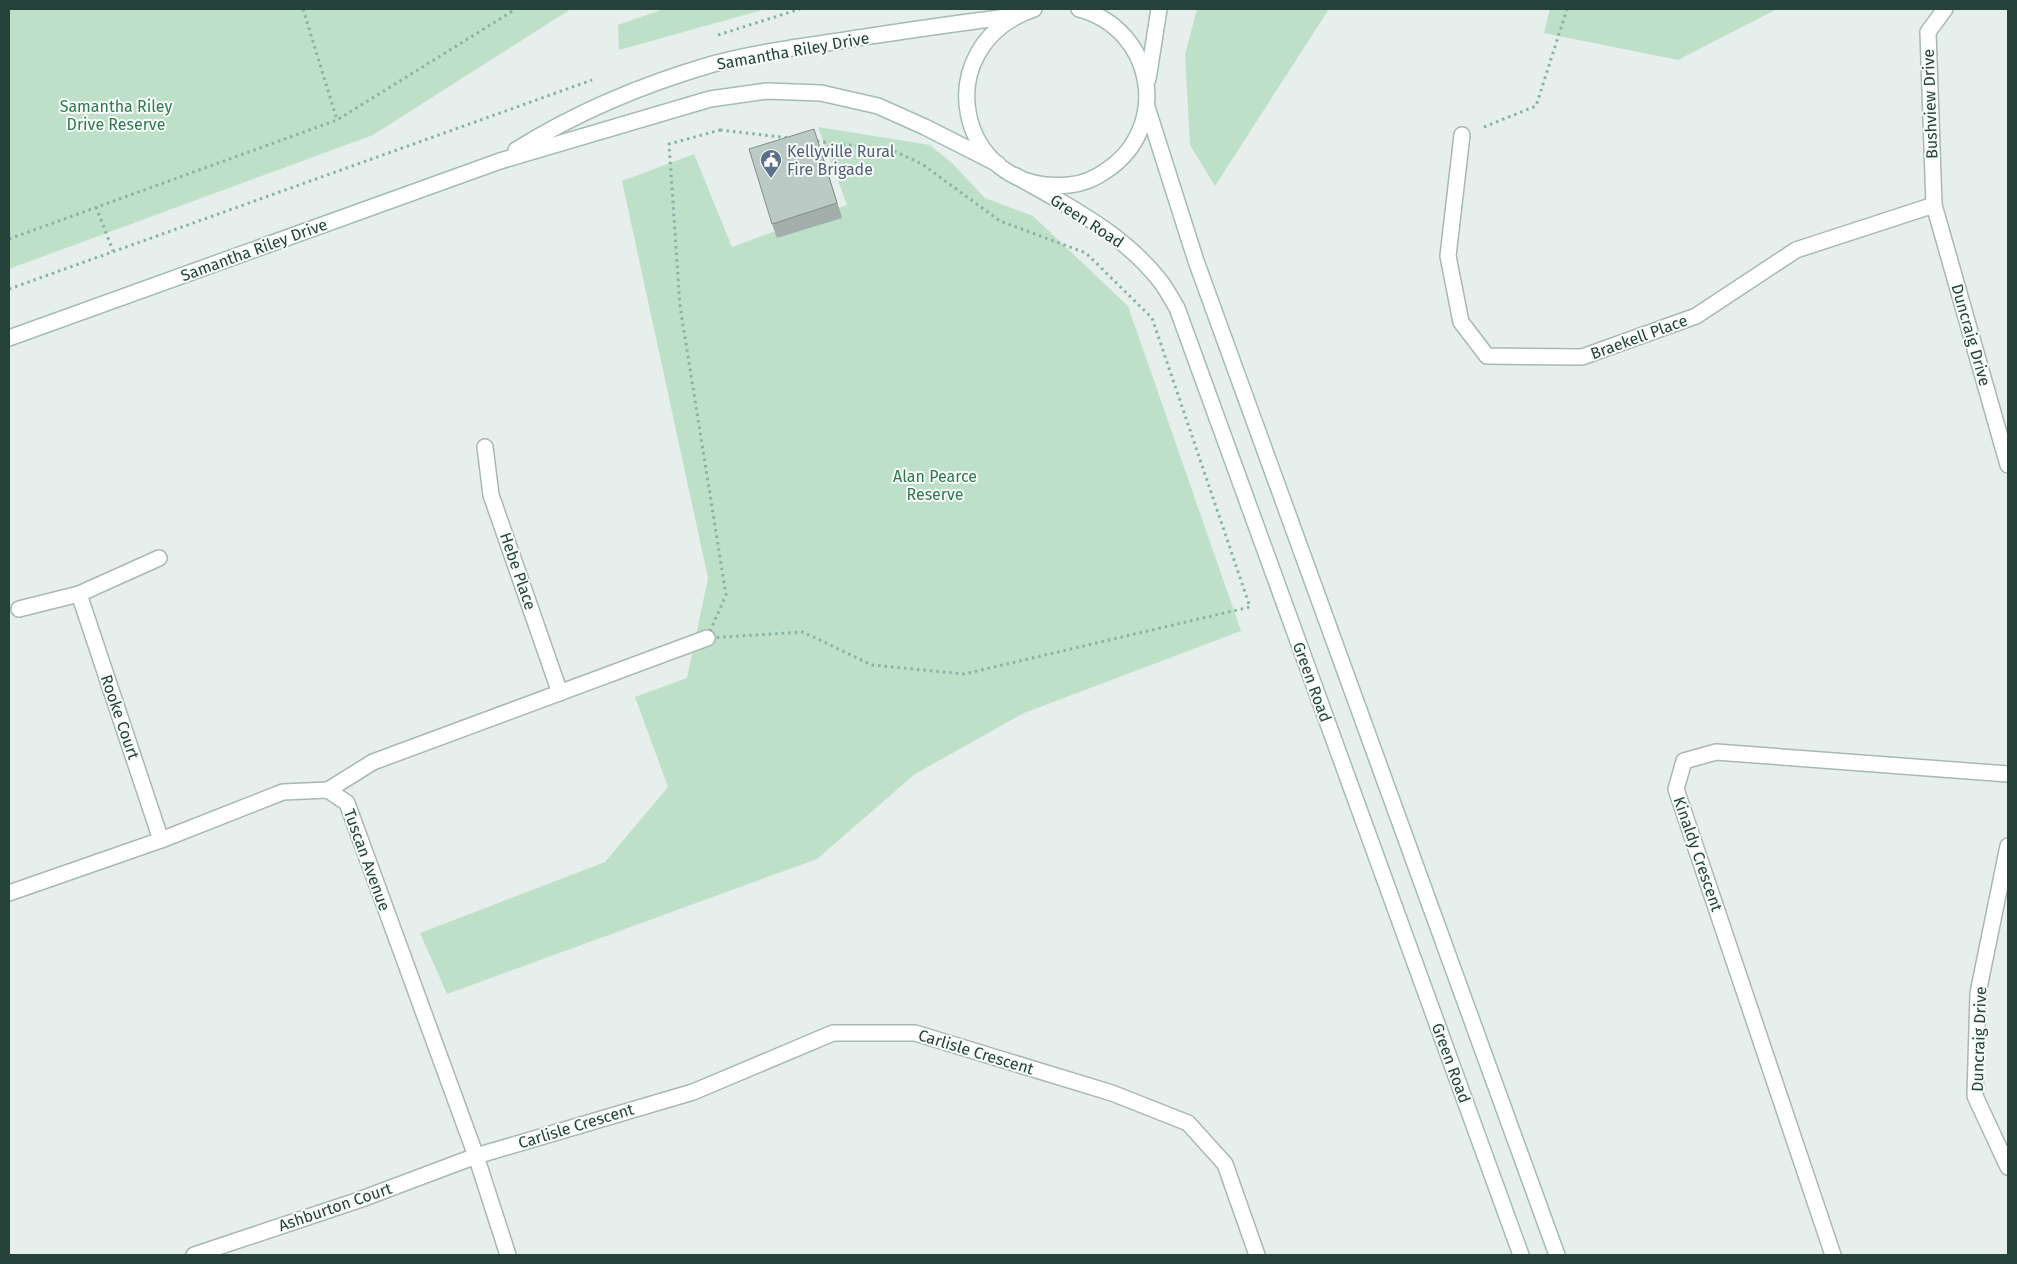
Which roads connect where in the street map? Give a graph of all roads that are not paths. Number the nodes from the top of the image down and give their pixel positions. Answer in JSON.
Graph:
{"nodes":[{"id":1,"x":1034,"y":9,"type":"edge"},
{"id":2,"x":1079,"y":9,"type":"edge"},
{"id":3,"x":1159,"y":9,"type":"edge"},
{"id":4,"x":1945,"y":9,"type":"edge"},
{"id":5,"x":1016,"y":16,"type":"junction"},
{"id":6,"x":1147,"y":84,"type":"junction"},
{"id":7,"x":1147,"y":107,"type":"junction"},
{"id":8,"x":1462,"y":135,"type":"road end"},
{"id":9,"x":500,"y":161,"type":"junction"},
{"id":10,"x":998,"y":164,"type":"junction"},
{"id":11,"x":1016,"y":176,"type":"junction"},
{"id":12,"x":1934,"y":205,"type":"junction"},
{"id":13,"x":9,"y":338,"type":"edge"},
{"id":14,"x":485,"y":447,"type":"dead end"},
{"id":15,"x":2008,"y":465,"type":"edge"},
{"id":16,"x":159,"y":558,"type":"dead end"},
{"id":17,"x":79,"y":594,"type":"junction"},
{"id":18,"x":20,"y":609,"type":"dead end"},
{"id":19,"x":707,"y":638,"type":"road end"},
{"id":20,"x":560,"y":693,"type":"junction"},
{"id":21,"x":2008,"y":774,"type":"edge"},
{"id":22,"x":328,"y":790,"type":"junction"},
{"id":23,"x":161,"y":840,"type":"junction"},
{"id":24,"x":2008,"y":846,"type":"edge"},
{"id":25,"x":9,"y":893,"type":"edge"},
{"id":26,"x":476,"y":1156,"type":"junction"},
{"id":27,"x":2008,"y":1168,"type":"edge"},
{"id":28,"x":194,"y":1255,"type":"edge"},
{"id":29,"x":508,"y":1255,"type":"edge"},
{"id":30,"x":1257,"y":1255,"type":"edge"},
{"id":31,"x":1521,"y":1255,"type":"edge"},
{"id":32,"x":1557,"y":1255,"type":"edge"},
{"id":33,"x":1833,"y":1255,"type":"edge"}],
"edges":[{"from":1,"to":5,"type":"street"},
{"from":2,"to":6,"type":"street"},
{"from":3,"to":6,"type":"street"},
{"from":4,"to":12,"type":"street","name":"Bushview Drive"},
{"from":5,"to":9,"type":"street","name":"Samantha Riley Drive"},
{"from":5,"to":10,"type":"street"},
{"from":6,"to":7,"type":"street"},
{"from":7,"to":11,"type":"street"},
{"from":7,"to":32,"type":"street"},
{"from":8,"to":12,"type":"street","name":"Braekell Place"},
{"from":9,"to":10,"type":"street","name":"Samantha Riley Drive"},
{"from":9,"to":13,"type":"street","name":"Samantha Riley Drive"},
{"from":10,"to":11,"type":"street"},
{"from":11,"to":31,"type":"street","name":"Green Road"},
{"from":12,"to":15,"type":"street","name":"Duncraig Drive"},
{"from":14,"to":20,"type":"street","name":"Hebe Place"},
{"from":16,"to":17,"type":"street"},
{"from":17,"to":18,"type":"street"},
{"from":17,"to":23,"type":"street","name":"Rooke Court"},
{"from":19,"to":20,"type":"street"},
{"from":20,"to":22,"type":"street"},
{"from":21,"to":33,"type":"street","name":"Kinaldy Crescent"},
{"from":22,"to":23,"type":"street"},
{"from":22,"to":26,"type":"street","name":"Tuscan Avenue"},
{"from":23,"to":25,"type":"street"},
{"from":24,"to":27,"type":"street","name":"Duncraig Drive"},
{"from":26,"to":28,"type":"street","name":"Ashburton Court"},
{"from":26,"to":29,"type":"street","name":"Tuscan Avenue"},
{"from":26,"to":30,"type":"street","name":"Carlisle Crescent"}]}
